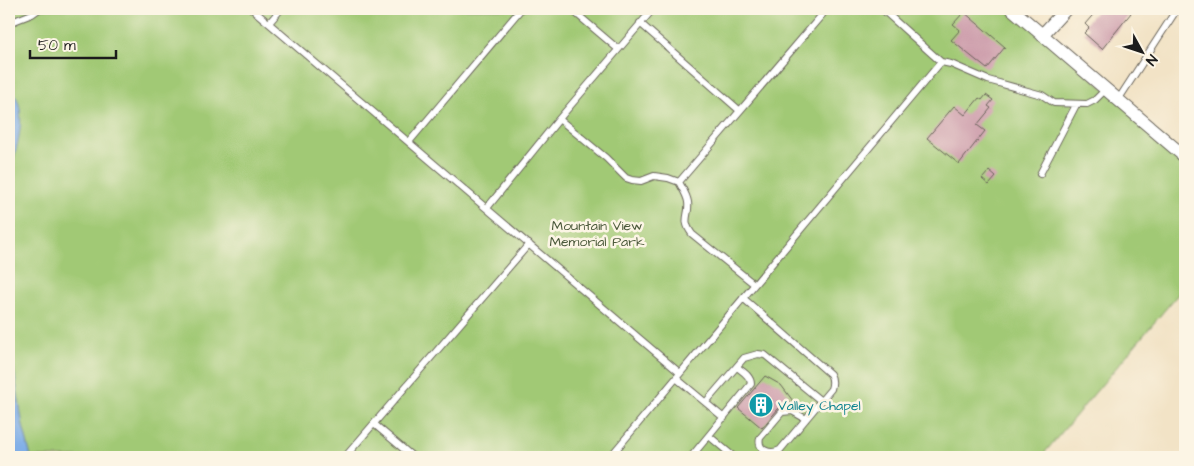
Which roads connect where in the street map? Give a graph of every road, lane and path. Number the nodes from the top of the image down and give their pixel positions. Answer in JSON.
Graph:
{"nodes":[{"id":1,"x":40,"y":9,"type":"edge"},
{"id":2,"x":252,"y":9,"type":"edge"},
{"id":3,"x":281,"y":9,"type":"edge"},
{"id":4,"x":520,"y":9,"type":"edge"},
{"id":5,"x":571,"y":9,"type":"edge"},
{"id":6,"x":653,"y":9,"type":"edge"},
{"id":7,"x":827,"y":9,"type":"edge"},
{"id":8,"x":882,"y":9,"type":"edge"},
{"id":9,"x":1012,"y":9,"type":"edge"},
{"id":10,"x":1066,"y":9,"type":"edge"},
{"id":11,"x":1177,"y":9,"type":"edge"},
{"id":12,"x":9,"y":22,"type":"edge"},
{"id":13,"x":269,"y":23,"type":"junction"},
{"id":14,"x":640,"y":23,"type":"junction"},
{"id":15,"x":1042,"y":36,"type":"junction"},
{"id":16,"x":618,"y":49,"type":"junction"},
{"id":17,"x":941,"y":62,"type":"junction"},
{"id":18,"x":1106,"y":89,"type":"junction"},
{"id":19,"x":1118,"y":100,"type":"junction"},
{"id":20,"x":1076,"y":105,"type":"junction"},
{"id":21,"x":740,"y":110,"type":"junction"},
{"id":22,"x":559,"y":119,"type":"junction"},
{"id":23,"x":409,"y":142,"type":"junction"},
{"id":24,"x":1185,"y":157,"type":"edge"},
{"id":25,"x":1040,"y":174,"type":"dead end"},
{"id":26,"x":679,"y":182,"type":"junction"},
{"id":27,"x":487,"y":208,"type":"junction"},
{"id":28,"x":528,"y":244,"type":"junction"},
{"id":29,"x":754,"y":284,"type":"junction"},
{"id":30,"x":743,"y":298,"type":"junction"},
{"id":31,"x":736,"y":367,"type":"junction"},
{"id":32,"x":678,"y":375,"type":"junction"},
{"id":33,"x":821,"y":401,"type":"junction"},
{"id":34,"x":706,"y":402,"type":"junction"},
{"id":35,"x":724,"y":418,"type":"junction"},
{"id":36,"x":806,"y":419,"type":"junction"},
{"id":37,"x":374,"y":424,"type":"junction"},
{"id":38,"x":709,"y":436,"type":"junction"},
{"id":39,"x":345,"y":457,"type":"edge"},
{"id":40,"x":413,"y":457,"type":"edge"},
{"id":41,"x":610,"y":457,"type":"edge"},
{"id":42,"x":691,"y":457,"type":"edge"},
{"id":43,"x":734,"y":457,"type":"edge"}],
"edges":[{"from":1,"to":12,"type":"lane"},
{"from":2,"to":13,"type":"lane"},
{"from":3,"to":13,"type":"lane"},
{"from":4,"to":23,"type":"lane"},
{"from":5,"to":16,"type":"lane"},
{"from":6,"to":14,"type":"lane"},
{"from":7,"to":21,"type":"lane"},
{"from":8,"to":17,"type":"lane"},
{"from":9,"to":15,"type":"street"},
{"from":10,"to":15,"type":"street"},
{"from":11,"to":19,"type":"lane"},
{"from":13,"to":23,"type":"lane"},
{"from":14,"to":16,"type":"lane"},
{"from":14,"to":21,"type":"lane"},
{"from":15,"to":18,"type":"street"},
{"from":16,"to":22,"type":"lane"},
{"from":17,"to":20,"type":"lane"},
{"from":17,"to":29,"type":"lane"},
{"from":18,"to":19,"type":"street"},
{"from":18,"to":20,"type":"lane"},
{"from":19,"to":24,"type":"street"},
{"from":20,"to":25,"type":"lane"},
{"from":21,"to":26,"type":"lane"},
{"from":22,"to":26,"type":"lane"},
{"from":22,"to":27,"type":"lane"},
{"from":23,"to":27,"type":"lane"},
{"from":26,"to":29,"type":"lane"},
{"from":27,"to":28,"type":"lane"},
{"from":28,"to":32,"type":"lane"},
{"from":28,"to":37,"type":"lane"},
{"from":29,"to":30,"type":"lane"},
{"from":30,"to":32,"type":"lane"},
{"from":30,"to":33,"type":"lane"},
{"from":31,"to":33,"type":"lane"},
{"from":31,"to":34,"type":"lane"},
{"from":31,"to":35,"type":"lane"},
{"from":32,"to":34,"type":"lane"},
{"from":32,"to":41,"type":"lane"},
{"from":33,"to":36,"type":"lane"},
{"from":34,"to":35,"type":"lane"},
{"from":35,"to":38,"type":"lane"},
{"from":36,"to":36,"type":"lane"},
{"from":37,"to":39,"type":"lane"},
{"from":37,"to":40,"type":"lane"},
{"from":38,"to":42,"type":"lane"},
{"from":38,"to":43,"type":"lane"}]}
